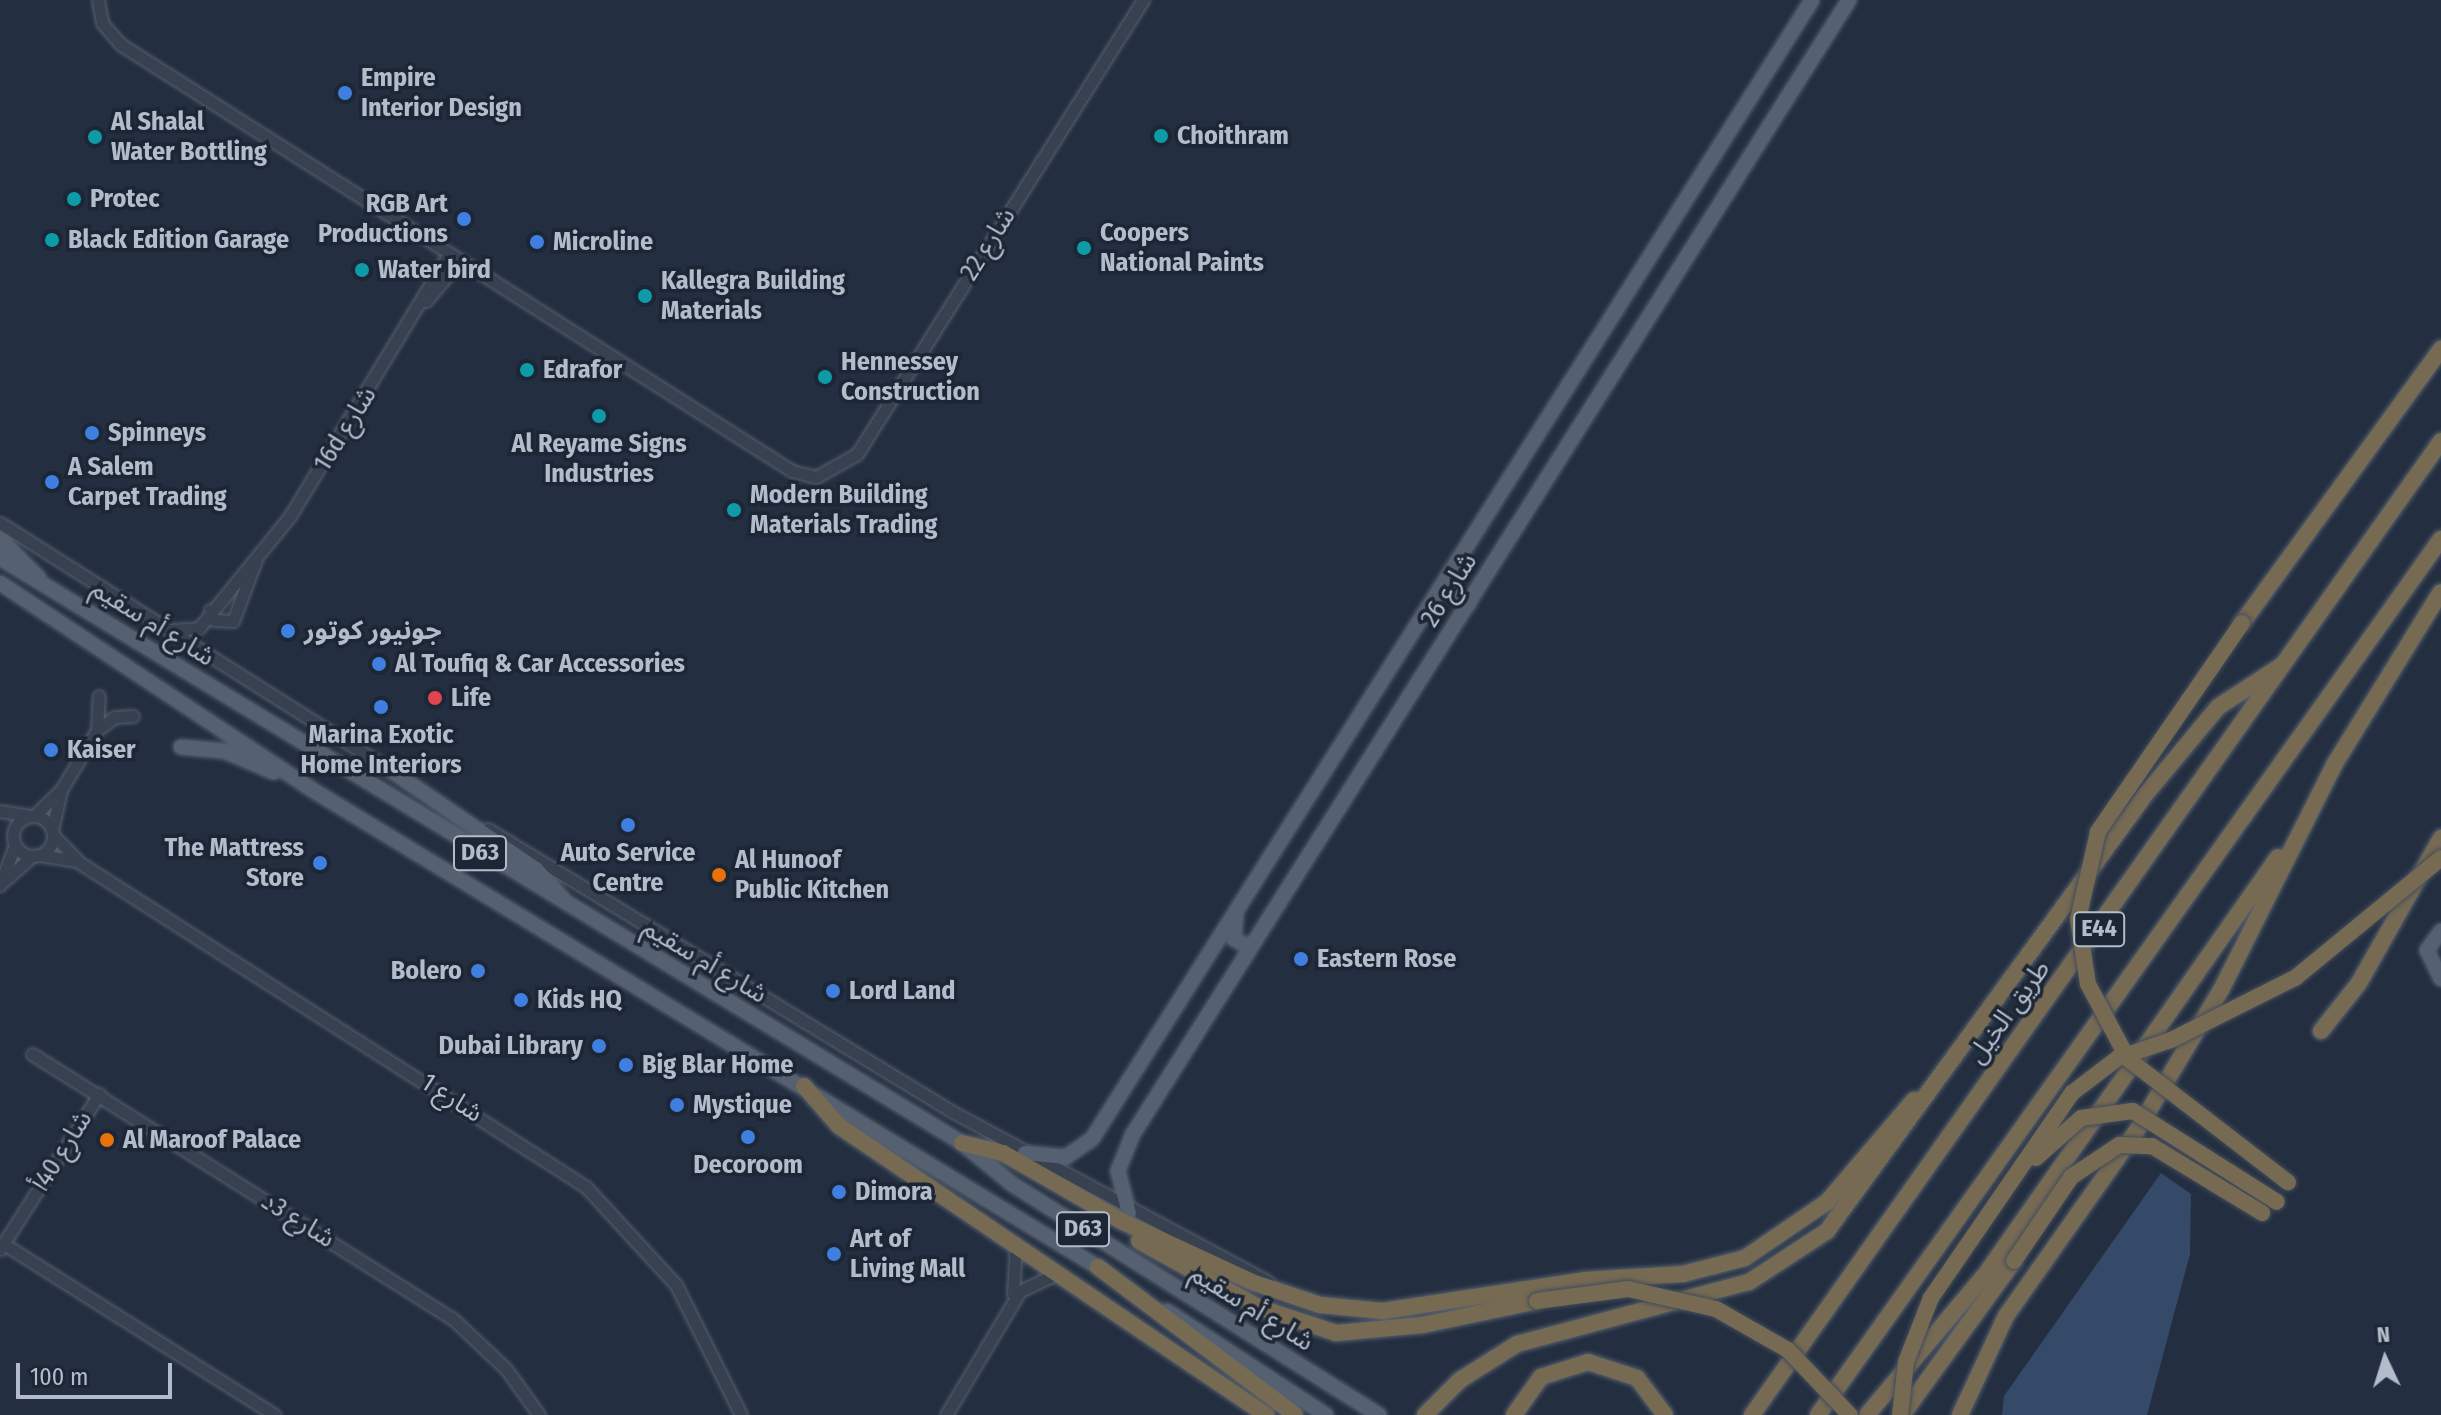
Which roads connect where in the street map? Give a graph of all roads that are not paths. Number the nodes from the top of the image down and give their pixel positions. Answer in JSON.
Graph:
{"nodes":[{"id":1,"x":1143,"y":0,"type":"edge"},
{"id":2,"x":1812,"y":0,"type":"edge"},
{"id":3,"x":1849,"y":0,"type":"edge"},
{"id":4,"x":98,"y":5,"type":"edge"},
{"id":5,"x":455,"y":257,"type":"junction"},
{"id":6,"x":2441,"y":337,"type":"edge"},
{"id":7,"x":2441,"y":349,"type":"edge"},
{"id":8,"x":2424,"y":371,"type":"junction"},
{"id":9,"x":2441,"y":441,"type":"edge"},
{"id":10,"x":0,"y":523,"type":"edge"},
{"id":11,"x":0,"y":539,"type":"edge"},
{"id":12,"x":2441,"y":539,"type":"edge"},
{"id":13,"x":258,"y":553,"type":"junction"},
{"id":14,"x":0,"y":558,"type":"edge"},
{"id":15,"x":1461,"y":558,"type":"junction"},
{"id":16,"x":42,"y":582,"type":"junction"},
{"id":17,"x":0,"y":583,"type":"edge"},
{"id":18,"x":2441,"y":592,"type":"edge"},
{"id":19,"x":0,"y":595,"type":"edge"},
{"id":20,"x":1468,"y":605,"type":"junction"},
{"id":21,"x":36,"y":608,"type":"junction"},
{"id":22,"x":210,"y":610,"type":"junction"},
{"id":23,"x":172,"y":630,"type":"junction"},
{"id":24,"x":2282,"y":666,"type":"junction"},
{"id":25,"x":99,"y":696,"type":"dead end"},
{"id":26,"x":133,"y":716,"type":"dead end"},
{"id":27,"x":97,"y":730,"type":"junction"},
{"id":28,"x":181,"y":747,"type":"dead end"},
{"id":29,"x":390,"y":770,"type":"junction"},
{"id":30,"x":311,"y":789,"type":"junction"},
{"id":31,"x":61,"y":790,"type":"junction"},
{"id":32,"x":0,"y":813,"type":"edge"},
{"id":33,"x":32,"y":816,"type":"junction"},
{"id":34,"x":53,"y":832,"type":"junction"},
{"id":35,"x":2441,"y":838,"type":"edge"},
{"id":36,"x":14,"y":842,"type":"junction"},
{"id":37,"x":2290,"y":850,"type":"junction"},
{"id":38,"x":35,"y":855,"type":"junction"},
{"id":39,"x":2441,"y":858,"type":"edge"},
{"id":40,"x":80,"y":863,"type":"junction"},
{"id":41,"x":0,"y":885,"type":"edge"},
{"id":42,"x":571,"y":908,"type":"junction"},
{"id":43,"x":1237,"y":910,"type":"junction"},
{"id":44,"x":2441,"y":931,"type":"edge"},
{"id":45,"x":1250,"y":948,"type":"junction"},
{"id":46,"x":2441,"y":979,"type":"edge"},
{"id":47,"x":2321,"y":1031,"type":"dead end"},
{"id":48,"x":32,"y":1054,"type":"dead end"},
{"id":49,"x":804,"y":1086,"type":"junction"},
{"id":50,"x":1925,"y":1092,"type":"junction"},
{"id":51,"x":99,"y":1094,"type":"junction"},
{"id":52,"x":966,"y":1148,"type":"junction"},
{"id":53,"x":1025,"y":1153,"type":"junction"},
{"id":54,"x":2288,"y":1182,"type":"dead end"},
{"id":55,"x":2277,"y":1202,"type":"dead end"},
{"id":56,"x":1990,"y":1211,"type":"junction"},
{"id":57,"x":1129,"y":1213,"type":"junction"},
{"id":58,"x":2262,"y":1213,"type":"dead end"},
{"id":59,"x":1014,"y":1240,"type":"junction"},
{"id":60,"x":2,"y":1247,"type":"edge"},
{"id":61,"x":1098,"y":1267,"type":"junction"},
{"id":62,"x":1062,"y":1272,"type":"junction"},
{"id":63,"x":1285,"y":1295,"type":"junction"},
{"id":64,"x":1008,"y":1307,"type":"junction"},
{"id":65,"x":275,"y":1415,"type":"edge"},
{"id":66,"x":539,"y":1415,"type":"edge"},
{"id":67,"x":741,"y":1415,"type":"edge"},
{"id":68,"x":946,"y":1415,"type":"edge"},
{"id":69,"x":1266,"y":1415,"type":"edge"},
{"id":70,"x":1295,"y":1415,"type":"edge"},
{"id":71,"x":1326,"y":1415,"type":"edge"},
{"id":72,"x":1379,"y":1415,"type":"edge"},
{"id":73,"x":1425,"y":1415,"type":"edge"},
{"id":74,"x":1514,"y":1415,"type":"edge"},
{"id":75,"x":1665,"y":1415,"type":"edge"},
{"id":76,"x":1752,"y":1415,"type":"edge"},
{"id":77,"x":1818,"y":1415,"type":"edge"},
{"id":78,"x":1850,"y":1415,"type":"edge"},
{"id":79,"x":1867,"y":1415,"type":"edge"},
{"id":80,"x":1901,"y":1415,"type":"edge"},
{"id":81,"x":1960,"y":1415,"type":"edge"}],
"edges":[{"from":1,"to":5,"type":"street","name":"شارع 22"},
{"from":2,"to":15,"type":"main road","name":"شارع 26"},
{"from":3,"to":20,"type":"main road","name":"شارع 26"},
{"from":4,"to":5,"type":"street"},
{"from":5,"to":13,"type":"street","name":"16d شارع"},
{"from":6,"to":8,"type":"highway"},
{"from":7,"to":8,"type":"highway"},
{"from":8,"to":54,"type":"highway","bridge":true},
{"from":9,"to":24,"type":"highway","name":"طريق الخيل","number":"E44"},
{"from":10,"to":23,"type":"street"},
{"from":11,"to":16,"type":"main road"},
{"from":12,"to":77,"type":"highway","number":"E44"},
{"from":13,"to":22,"type":"street","name":"16d شارع"},
{"from":13,"to":22,"type":"street","name":"16d شارع"},
{"from":14,"to":16,"type":"main road","name":"شارع أم سقيم","number":"D63"},
{"from":15,"to":20,"type":"main road"},
{"from":15,"to":43,"type":"main road","name":"شارع 26"},
{"from":16,"to":42,"type":"main road","name":"شارع أم سقيم","number":"D63"},
{"from":17,"to":21,"type":"main road","name":"شارع أم سقيم","number":"D63"},
{"from":18,"to":37,"type":"highway"},
{"from":19,"to":21,"type":"main road"},
{"from":20,"to":45,"type":"main road","name":"شارع 26"},
{"from":21,"to":30,"type":"main road","name":"شارع أم سقيم","number":"D63"},
{"from":22,"to":23,"type":"street","name":"16d شارع"},
{"from":23,"to":29,"type":"street"},
{"from":24,"to":50,"type":"highway"},
{"from":24,"to":76,"type":"highway","name":"طريق الخيل","number":"E44"},
{"from":25,"to":27,"type":"street"},
{"from":26,"to":27,"type":"street"},
{"from":27,"to":31,"type":"street"},
{"from":28,"to":30,"type":"main road"},
{"from":29,"to":42,"type":"main road"},
{"from":29,"to":53,"type":"street"},
{"from":30,"to":49,"type":"main road","name":"شارع أم سقيم","number":"D63"},
{"from":31,"to":33,"type":"street"},
{"from":31,"to":34,"type":"street"},
{"from":32,"to":33,"type":"street"},
{"from":32,"to":36,"type":"street"},
{"from":33,"to":34,"type":"street","name":"شارع 1"},
{"from":33,"to":36,"type":"street"},
{"from":34,"to":38,"type":"street"},
{"from":34,"to":40,"type":"street","name":"شارع 1"},
{"from":35,"to":47,"type":"highway"},
{"from":36,"to":38,"type":"street"},
{"from":36,"to":41,"type":"street"},
{"from":37,"to":79,"type":"highway"},
{"from":37,"to":81,"type":"highway"},
{"from":38,"to":40,"type":"street","name":"شارع 1"},
{"from":38,"to":41,"type":"street"},
{"from":39,"to":56,"type":"highway","bridge":true},
{"from":40,"to":67,"type":"street","name":"شارع 1"},
{"from":42,"to":52,"type":"main road","name":"شارع أم سقيم","number":"D63"},
{"from":43,"to":45,"type":"main road"},
{"from":43,"to":53,"type":"main road","name":"شارع 26"},
{"from":44,"to":46,"type":"main road"},
{"from":45,"to":57,"type":"main road","name":"شارع 26"},
{"from":48,"to":51,"type":"street","name":"شارع 3د"},
{"from":49,"to":59,"type":"highway"},
{"from":49,"to":61,"type":"main road","name":"شارع أم سقيم","number":"D63"},
{"from":50,"to":63,"type":"highway"},
{"from":50,"to":73,"type":"highway"},
{"from":51,"to":60,"type":"street","name":"شارع 40أ"},
{"from":51,"to":66,"type":"street","name":"شارع 3د"},
{"from":52,"to":63,"type":"highway"},
{"from":52,"to":72,"type":"main road","name":"شارع أم سقيم","number":"D63"},
{"from":52,"to":78,"type":"highway","bridge":true},
{"from":53,"to":57,"type":"street"},
{"from":55,"to":56,"type":"highway","bridge":true},
{"from":56,"to":80,"type":"highway","bridge":true},
{"from":57,"to":63,"type":"street"},
{"from":58,"to":80,"type":"highway","bridge":true},
{"from":59,"to":62,"type":"highway"},
{"from":59,"to":64,"type":"street"},
{"from":60,"to":65,"type":"street"},
{"from":61,"to":70,"type":"highway"},
{"from":61,"to":71,"type":"main road","name":"شارع أم سقيم","number":"D63"},
{"from":62,"to":64,"type":"street"},
{"from":62,"to":69,"type":"highway"},
{"from":64,"to":68,"type":"street"},
{"from":74,"to":75,"type":"highway"}]}
